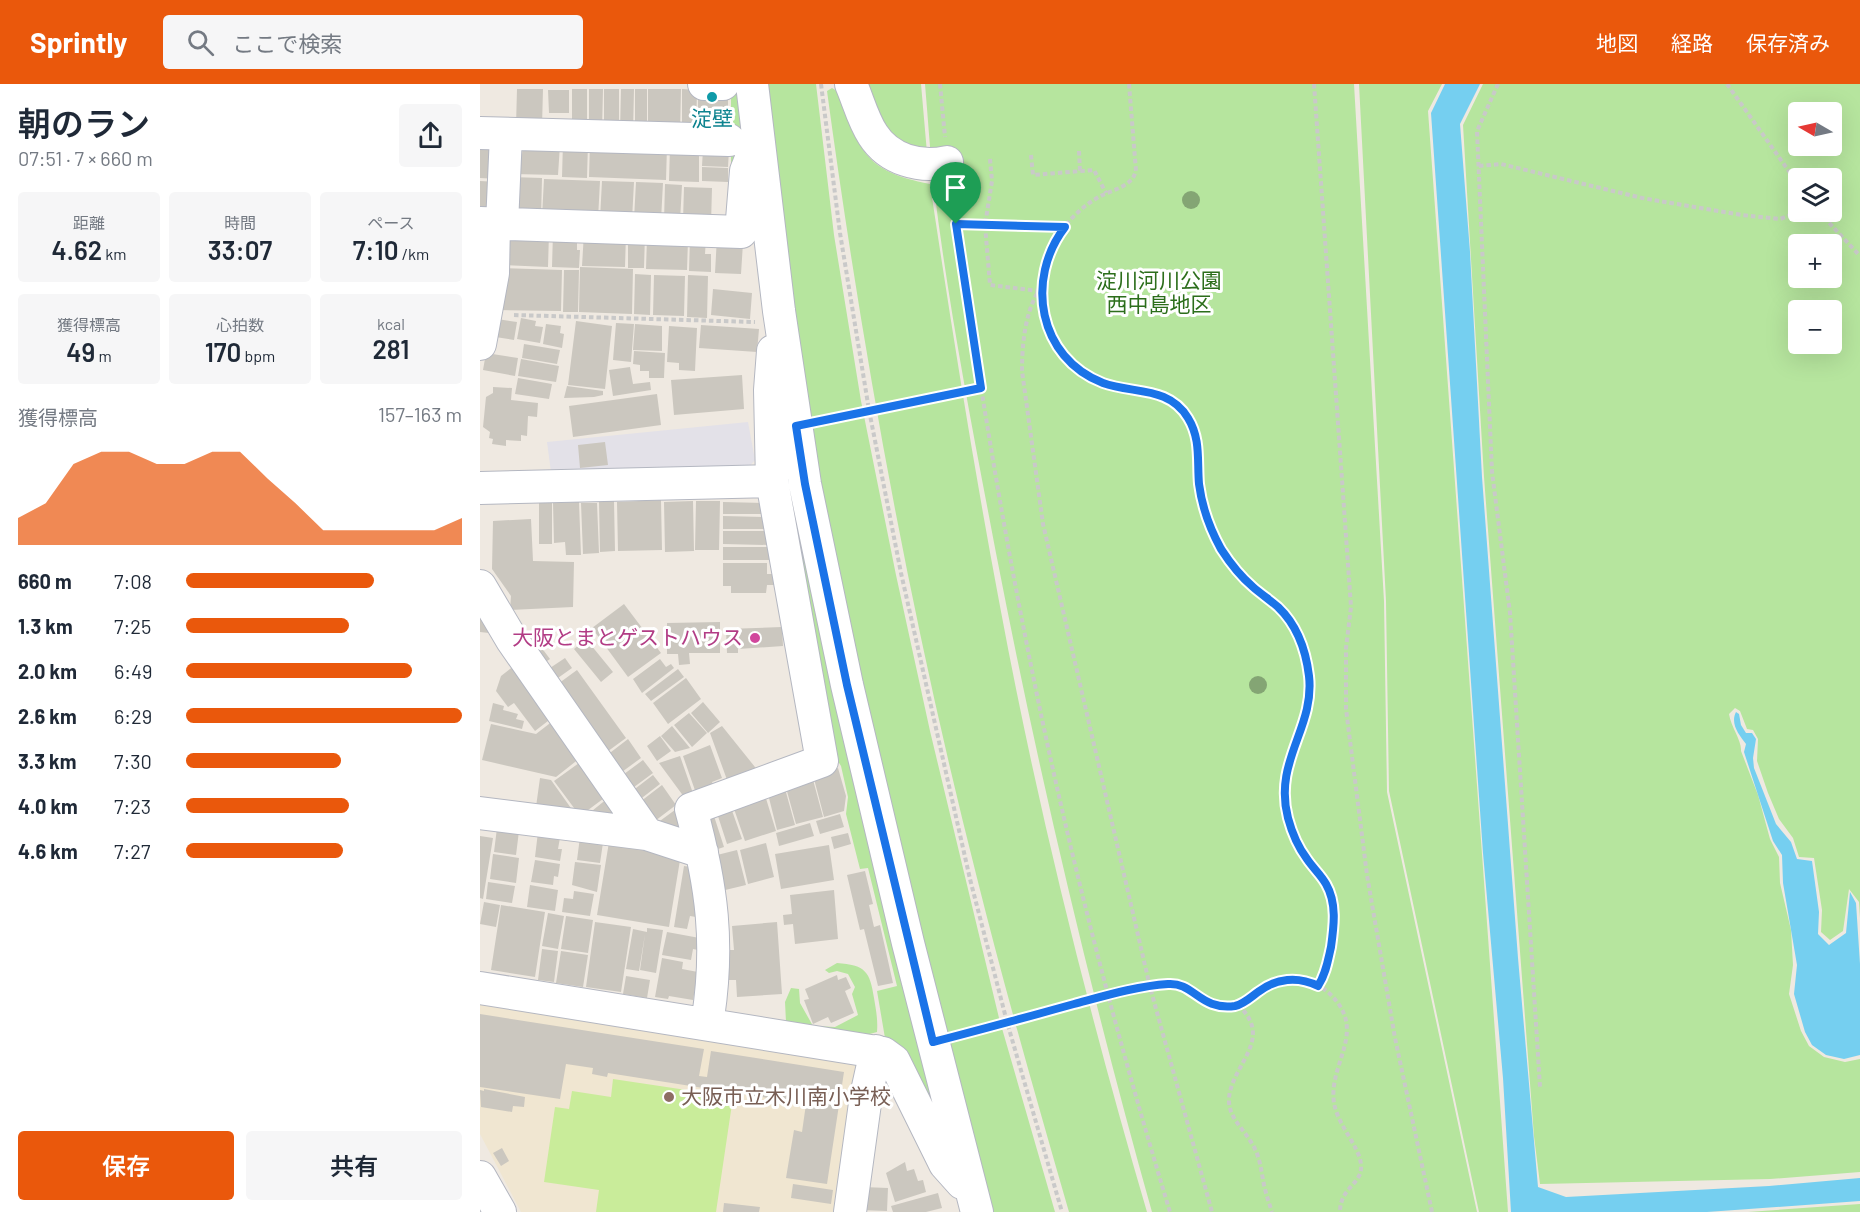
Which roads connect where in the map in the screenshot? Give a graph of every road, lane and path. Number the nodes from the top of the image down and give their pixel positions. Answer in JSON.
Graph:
{"nodes":[{"id":1,"x":704,"y":84,"type":"edge"},
{"id":2,"x":723,"y":84,"type":"edge"},
{"id":3,"x":752,"y":84,"type":"edge"},
{"id":4,"x":821,"y":84,"type":"edge"},
{"id":5,"x":851,"y":84,"type":"edge"},
{"id":6,"x":940,"y":84,"type":"edge"},
{"id":7,"x":1129,"y":84,"type":"edge"},
{"id":8,"x":1314,"y":84,"type":"edge"},
{"id":9,"x":1498,"y":84,"type":"edge"},
{"id":10,"x":1726,"y":84,"type":"edge"},
{"id":11,"x":493,"y":134,"type":"edge"},
{"id":12,"x":744,"y":140,"type":"junction"},
{"id":13,"x":1079,"y":152,"type":"dead end"},
{"id":14,"x":1031,"y":155,"type":"dead end"},
{"id":15,"x":990,"y":159,"type":"dead end"},
{"id":16,"x":947,"y":162,"type":"junction"},
{"id":17,"x":1479,"y":165,"type":"junction"},
{"id":18,"x":1788,"y":170,"type":"edge"},
{"id":19,"x":1080,"y":171,"type":"junction"},
{"id":20,"x":1106,"y":193,"type":"junction"},
{"id":21,"x":1788,"y":216,"type":"edge"},
{"id":22,"x":1828,"y":222,"type":"edge"},
{"id":23,"x":492,"y":224,"type":"edge"},
{"id":24,"x":956,"y":224,"type":"junction"},
{"id":25,"x":985,"y":225,"type":"junction"},
{"id":26,"x":1065,"y":227,"type":"junction"},
{"id":27,"x":1860,"y":256,"type":"edge"},
{"id":28,"x":1040,"y":289,"type":"junction"},
{"id":29,"x":486,"y":314,"type":"junction"},
{"id":30,"x":770,"y":317,"type":"junction"},
{"id":31,"x":480,"y":344,"type":"edge"},
{"id":32,"x":755,"y":370,"type":"dead end"},
{"id":33,"x":981,"y":388,"type":"junction"},
{"id":34,"x":869,"y":410,"type":"junction"},
{"id":35,"x":796,"y":426,"type":"junction"},
{"id":36,"x":772,"y":481,"type":"junction"},
{"id":37,"x":480,"y":488,"type":"edge"},
{"id":38,"x":480,"y":586,"type":"edge"},
{"id":39,"x":480,"y":813,"type":"edge"},
{"id":40,"x":647,"y":834,"type":"junction"},
{"id":41,"x":702,"y":852,"type":"junction"},
{"id":42,"x":1318,"y":986,"type":"junction"},
{"id":43,"x":1150,"y":987,"type":"junction"},
{"id":44,"x":480,"y":988,"type":"edge"},
{"id":45,"x":1108,"y":995,"type":"junction"},
{"id":46,"x":1238,"y":1005,"type":"junction"},
{"id":47,"x":1007,"y":1022,"type":"junction"},
{"id":48,"x":707,"y":1024,"type":"junction"},
{"id":49,"x":933,"y":1042,"type":"junction"},
{"id":50,"x":876,"y":1051,"type":"junction"},
{"id":51,"x":1540,"y":1087,"type":"dead end"},
{"id":52,"x":480,"y":1177,"type":"edge"},
{"id":53,"x":974,"y":1202,"type":"edge"},
{"id":54,"x":500,"y":1212,"type":"edge"},
{"id":55,"x":850,"y":1212,"type":"edge"},
{"id":56,"x":1062,"y":1212,"type":"edge"},
{"id":57,"x":1170,"y":1212,"type":"edge"},
{"id":58,"x":1212,"y":1212,"type":"edge"},
{"id":59,"x":1272,"y":1212,"type":"edge"},
{"id":60,"x":1340,"y":1212,"type":"edge"},
{"id":61,"x":1432,"y":1212,"type":"edge"}],
"edges":[{"from":1,"to":2,"type":"street"},
{"from":3,"to":12,"type":"street"},
{"from":4,"to":34,"type":"path"},
{"from":5,"to":16,"type":"street"},
{"from":6,"to":16,"type":"path"},
{"from":7,"to":20,"type":"path"},
{"from":8,"to":61,"type":"path"},
{"from":9,"to":17,"type":"path"},
{"from":10,"to":18,"type":"path"},
{"from":11,"to":12,"type":"street"},
{"from":11,"to":23,"type":"street"},
{"from":12,"to":23,"type":"street"},
{"from":12,"to":30,"type":"street"},
{"from":13,"to":19,"type":"path"},
{"from":14,"to":19,"type":"path"},
{"from":15,"to":25,"type":"path"},
{"from":16,"to":24,"type":"path"},
{"from":17,"to":21,"type":"path"},
{"from":17,"to":51,"type":"path"},
{"from":19,"to":20,"type":"path"},
{"from":20,"to":26,"type":"path"},
{"from":22,"to":27,"type":"path"},
{"from":23,"to":29,"type":"street"},
{"from":24,"to":25,"type":"path"},
{"from":24,"to":33,"type":"path"},
{"from":25,"to":26,"type":"path"},
{"from":25,"to":28,"type":"path"},
{"from":26,"to":28,"type":"path"},
{"from":28,"to":42,"type":"path"},
{"from":28,"to":43,"type":"path"},
{"from":29,"to":30,"type":"path"},
{"from":29,"to":31,"type":"street"},
{"from":30,"to":35,"type":"street"},
{"from":30,"to":36,"type":"street"},
{"from":32,"to":36,"type":"street"},
{"from":33,"to":34,"type":"path"},
{"from":33,"to":45,"type":"path"},
{"from":34,"to":35,"type":"path"},
{"from":34,"to":47,"type":"path"},
{"from":35,"to":49,"type":"street"},
{"from":36,"to":37,"type":"street"},
{"from":36,"to":41,"type":"street"},
{"from":38,"to":40,"type":"street"},
{"from":39,"to":40,"type":"street"},
{"from":40,"to":41,"type":"street"},
{"from":41,"to":48,"type":"street"},
{"from":42,"to":46,"type":"path"},
{"from":42,"to":60,"type":"path"},
{"from":43,"to":45,"type":"path"},
{"from":43,"to":46,"type":"path"},
{"from":43,"to":58,"type":"path"},
{"from":44,"to":48,"type":"street"},
{"from":45,"to":47,"type":"path"},
{"from":45,"to":57,"type":"path"},
{"from":46,"to":59,"type":"path"},
{"from":47,"to":49,"type":"path"},
{"from":47,"to":56,"type":"path"},
{"from":48,"to":50,"type":"street"},
{"from":49,"to":53,"type":"street"},
{"from":50,"to":53,"type":"street"},
{"from":50,"to":55,"type":"street"},
{"from":52,"to":54,"type":"street"}]}
